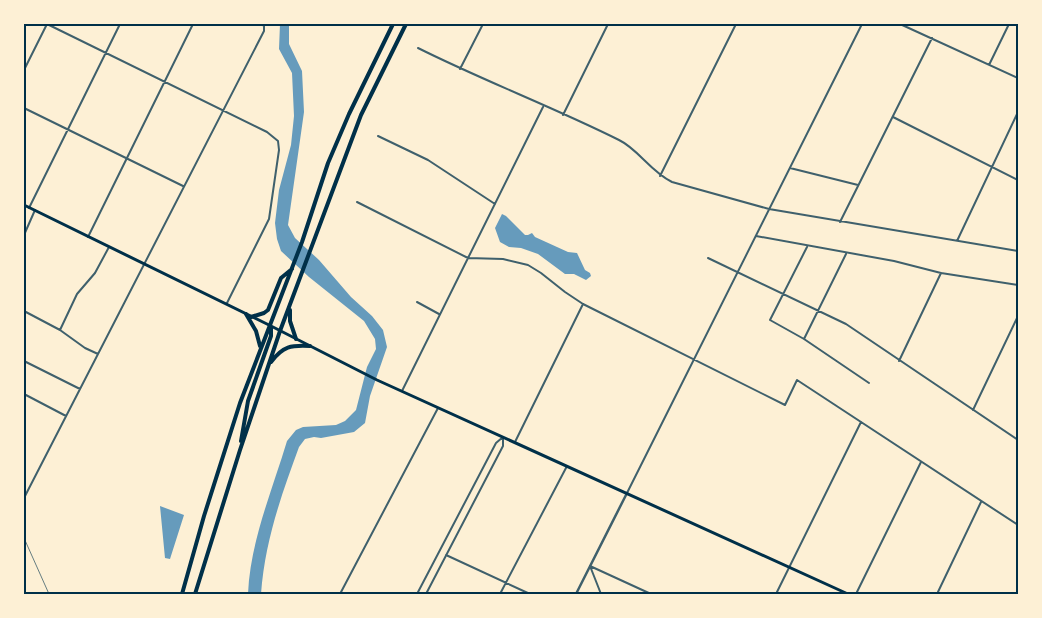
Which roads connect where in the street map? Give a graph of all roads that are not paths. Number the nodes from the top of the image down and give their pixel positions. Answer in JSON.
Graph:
{"nodes":[{"id":1,"x":47,"y":24,"type":"edge"},
{"id":2,"x":120,"y":24,"type":"edge"},
{"id":3,"x":193,"y":24,"type":"edge"},
{"id":4,"x":260,"y":24,"type":"edge"},
{"id":5,"x":393,"y":24,"type":"edge"},
{"id":6,"x":406,"y":24,"type":"edge"},
{"id":7,"x":483,"y":24,"type":"edge"},
{"id":8,"x":608,"y":24,"type":"edge"},
{"id":9,"x":736,"y":24,"type":"edge"},
{"id":10,"x":862,"y":24,"type":"edge"},
{"id":11,"x":900,"y":24,"type":"edge"},
{"id":12,"x":1009,"y":24,"type":"edge"},
{"id":13,"x":932,"y":38,"type":"junction"},
{"id":14,"x":418,"y":48,"type":"dead end"},
{"id":15,"x":106,"y":52,"type":"junction"},
{"id":16,"x":989,"y":65,"type":"junction"},
{"id":17,"x":460,"y":69,"type":"junction"},
{"id":18,"x":24,"y":70,"type":"edge"},
{"id":19,"x":1018,"y":78,"type":"edge"},
{"id":20,"x":164,"y":82,"type":"junction"},
{"id":21,"x":544,"y":106,"type":"junction"},
{"id":22,"x":24,"y":108,"type":"edge"},
{"id":23,"x":222,"y":111,"type":"junction"},
{"id":24,"x":1018,"y":112,"type":"edge"},
{"id":25,"x":563,"y":115,"type":"junction"},
{"id":26,"x":892,"y":117,"type":"junction"},
{"id":27,"x":68,"y":129,"type":"junction"},
{"id":28,"x":378,"y":136,"type":"dead end"},
{"id":29,"x":126,"y":158,"type":"junction"},
{"id":30,"x":992,"y":167,"type":"junction"},
{"id":31,"x":790,"y":168,"type":"junction"},
{"id":32,"x":660,"y":176,"type":"junction"},
{"id":33,"x":1018,"y":180,"type":"edge"},
{"id":34,"x":858,"y":185,"type":"junction"},
{"id":35,"x":184,"y":187,"type":"junction"},
{"id":36,"x":357,"y":202,"type":"dead end"},
{"id":37,"x":495,"y":204,"type":"junction"},
{"id":38,"x":24,"y":205,"type":"edge"},
{"id":39,"x":29,"y":208,"type":"junction"},
{"id":40,"x":769,"y":209,"type":"junction"},
{"id":41,"x":35,"y":210,"type":"junction"},
{"id":42,"x":840,"y":222,"type":"junction"},
{"id":43,"x":24,"y":235,"type":"edge"},
{"id":44,"x":756,"y":236,"type":"junction"},
{"id":45,"x":88,"y":237,"type":"junction"},
{"id":46,"x":957,"y":241,"type":"junction"},
{"id":47,"x":109,"y":247,"type":"junction"},
{"id":48,"x":807,"y":247,"type":"junction"},
{"id":49,"x":1018,"y":251,"type":"edge"},
{"id":50,"x":846,"y":253,"type":"junction"},
{"id":51,"x":468,"y":258,"type":"junction"},
{"id":52,"x":708,"y":258,"type":"dead end"},
{"id":53,"x":145,"y":265,"type":"junction"},
{"id":54,"x":293,"y":267,"type":"junction"},
{"id":55,"x":738,"y":271,"type":"junction"},
{"id":56,"x":941,"y":273,"type":"junction"},
{"id":57,"x":1018,"y":285,"type":"edge"},
{"id":58,"x":784,"y":293,"type":"junction"},
{"id":59,"x":417,"y":302,"type":"dead end"},
{"id":60,"x":291,"y":304,"type":"junction"},
{"id":61,"x":584,"y":304,"type":"junction"},
{"id":62,"x":226,"y":305,"type":"junction"},
{"id":63,"x":818,"y":310,"type":"junction"},
{"id":64,"x":24,"y":311,"type":"edge"},
{"id":65,"x":246,"y":314,"type":"junction"},
{"id":66,"x":439,"y":314,"type":"junction"},
{"id":67,"x":251,"y":316,"type":"junction"},
{"id":68,"x":1018,"y":316,"type":"edge"},
{"id":69,"x":271,"y":326,"type":"junction"},
{"id":70,"x":60,"y":330,"type":"junction"},
{"id":71,"x":280,"y":331,"type":"junction"},
{"id":72,"x":296,"y":339,"type":"junction"},
{"id":73,"x":804,"y":339,"type":"junction"},
{"id":74,"x":260,"y":346,"type":"junction"},
{"id":75,"x":310,"y":346,"type":"junction"},
{"id":76,"x":98,"y":354,"type":"junction"},
{"id":77,"x":694,"y":359,"type":"junction"},
{"id":78,"x":899,"y":360,"type":"junction"},
{"id":79,"x":24,"y":361,"type":"edge"},
{"id":80,"x":268,"y":365,"type":"junction"},
{"id":81,"x":869,"y":383,"type":"dead end"},
{"id":82,"x":80,"y":389,"type":"junction"},
{"id":83,"x":402,"y":391,"type":"junction"},
{"id":84,"x":24,"y":394,"type":"edge"},
{"id":85,"x":439,"y":408,"type":"junction"},
{"id":86,"x":973,"y":410,"type":"junction"},
{"id":87,"x":66,"y":416,"type":"junction"},
{"id":88,"x":861,"y":422,"type":"junction"},
{"id":89,"x":503,"y":437,"type":"junction"},
{"id":90,"x":1018,"y":440,"type":"edge"},
{"id":91,"x":515,"y":442,"type":"junction"},
{"id":92,"x":240,"y":450,"type":"junction"},
{"id":93,"x":921,"y":461,"type":"junction"},
{"id":94,"x":567,"y":466,"type":"junction"},
{"id":95,"x":627,"y":493,"type":"junction"},
{"id":96,"x":24,"y":498,"type":"edge"},
{"id":97,"x":981,"y":501,"type":"junction"},
{"id":98,"x":1018,"y":525,"type":"edge"},
{"id":99,"x":446,"y":555,"type":"junction"},
{"id":100,"x":590,"y":566,"type":"junction"},
{"id":101,"x":790,"y":568,"type":"junction"},
{"id":102,"x":506,"y":583,"type":"junction"},
{"id":103,"x":182,"y":594,"type":"edge"},
{"id":104,"x":195,"y":594,"type":"edge"},
{"id":105,"x":340,"y":594,"type":"edge"},
{"id":106,"x":417,"y":594,"type":"edge"},
{"id":107,"x":426,"y":594,"type":"edge"},
{"id":108,"x":500,"y":594,"type":"edge"},
{"id":109,"x":530,"y":594,"type":"edge"},
{"id":110,"x":576,"y":594,"type":"edge"},
{"id":111,"x":601,"y":594,"type":"edge"},
{"id":112,"x":652,"y":594,"type":"edge"},
{"id":113,"x":776,"y":594,"type":"edge"},
{"id":114,"x":848,"y":594,"type":"edge"},
{"id":115,"x":856,"y":594,"type":"edge"},
{"id":116,"x":937,"y":594,"type":"edge"}],
"edges":[{"from":1,"to":15,"type":"street"},
{"from":1,"to":18,"type":"street"},
{"from":2,"to":15,"type":"street"},
{"from":3,"to":20,"type":"street"},
{"from":4,"to":23,"type":"street"},
{"from":5,"to":54,"type":"highway"},
{"from":6,"to":60,"type":"highway"},
{"from":7,"to":17,"type":"street"},
{"from":8,"to":25,"type":"street"},
{"from":9,"to":32,"type":"street"},
{"from":10,"to":31,"type":"street"},
{"from":11,"to":13,"type":"street"},
{"from":12,"to":16,"type":"street"},
{"from":13,"to":16,"type":"street"},
{"from":13,"to":26,"type":"street"},
{"from":14,"to":17,"type":"street"},
{"from":15,"to":20,"type":"street"},
{"from":15,"to":27,"type":"street"},
{"from":16,"to":19,"type":"street"},
{"from":17,"to":21,"type":"street"},
{"from":20,"to":23,"type":"street"},
{"from":20,"to":29,"type":"street"},
{"from":21,"to":25,"type":"street"},
{"from":21,"to":37,"type":"street"},
{"from":22,"to":27,"type":"street"},
{"from":23,"to":35,"type":"street"},
{"from":23,"to":62,"type":"street"},
{"from":24,"to":30,"type":"street"},
{"from":25,"to":32,"type":"street"},
{"from":26,"to":30,"type":"street"},
{"from":26,"to":34,"type":"street"},
{"from":27,"to":29,"type":"street"},
{"from":27,"to":39,"type":"street"},
{"from":28,"to":37,"type":"street"},
{"from":29,"to":35,"type":"street"},
{"from":29,"to":45,"type":"street"},
{"from":30,"to":33,"type":"street"},
{"from":30,"to":46,"type":"street"},
{"from":31,"to":34,"type":"street"},
{"from":31,"to":40,"type":"street"},
{"from":32,"to":40,"type":"street"},
{"from":34,"to":42,"type":"street"},
{"from":35,"to":53,"type":"street"},
{"from":36,"to":51,"type":"street"},
{"from":37,"to":51,"type":"street"},
{"from":38,"to":39,"type":"main road"},
{"from":39,"to":41,"type":"main road"},
{"from":40,"to":42,"type":"street"},
{"from":40,"to":44,"type":"street"},
{"from":41,"to":43,"type":"street"},
{"from":41,"to":45,"type":"main road"},
{"from":42,"to":46,"type":"street"},
{"from":44,"to":48,"type":"street"},
{"from":44,"to":55,"type":"street"},
{"from":45,"to":47,"type":"main road"},
{"from":46,"to":49,"type":"street"},
{"from":47,"to":53,"type":"main road"},
{"from":47,"to":70,"type":"street"},
{"from":48,"to":50,"type":"street"},
{"from":48,"to":58,"type":"street"},
{"from":50,"to":56,"type":"street"},
{"from":50,"to":63,"type":"street"},
{"from":51,"to":61,"type":"street"},
{"from":51,"to":66,"type":"street"},
{"from":52,"to":55,"type":"street"},
{"from":53,"to":62,"type":"main road"},
{"from":53,"to":76,"type":"street"},
{"from":54,"to":67,"type":"highway"},
{"from":54,"to":69,"type":"highway"},
{"from":55,"to":58,"type":"street"},
{"from":55,"to":77,"type":"street"},
{"from":56,"to":57,"type":"street"},
{"from":56,"to":78,"type":"street"},
{"from":58,"to":63,"type":"street"},
{"from":58,"to":73,"type":"street"},
{"from":59,"to":66,"type":"street"},
{"from":60,"to":71,"type":"highway"},
{"from":60,"to":72,"type":"highway"},
{"from":61,"to":77,"type":"street"},
{"from":61,"to":91,"type":"street"},
{"from":62,"to":65,"type":"main road"},
{"from":63,"to":73,"type":"street"},
{"from":63,"to":78,"type":"street"},
{"from":64,"to":70,"type":"street"},
{"from":65,"to":67,"type":"main road"},
{"from":65,"to":74,"type":"highway"},
{"from":66,"to":83,"type":"street"},
{"from":67,"to":69,"type":"main road"},
{"from":68,"to":86,"type":"street"},
{"from":69,"to":71,"type":"main road"},
{"from":69,"to":74,"type":"highway"},
{"from":69,"to":92,"type":"highway"},
{"from":70,"to":76,"type":"street"},
{"from":71,"to":72,"type":"main road"},
{"from":71,"to":80,"type":"highway"},
{"from":72,"to":75,"type":"main road"},
{"from":73,"to":81,"type":"street"},
{"from":74,"to":103,"type":"highway"},
{"from":75,"to":80,"type":"highway"},
{"from":75,"to":83,"type":"main road"},
{"from":76,"to":82,"type":"street"},
{"from":77,"to":88,"type":"street"},
{"from":77,"to":95,"type":"street"},
{"from":78,"to":86,"type":"street"},
{"from":79,"to":82,"type":"street"},
{"from":80,"to":92,"type":"highway"},
{"from":82,"to":87,"type":"street"},
{"from":83,"to":85,"type":"main road"},
{"from":84,"to":87,"type":"street"},
{"from":85,"to":89,"type":"main road"},
{"from":85,"to":105,"type":"street"},
{"from":86,"to":90,"type":"street"},
{"from":87,"to":96,"type":"street"},
{"from":88,"to":93,"type":"street"},
{"from":88,"to":101,"type":"street"},
{"from":89,"to":91,"type":"main road"},
{"from":89,"to":99,"type":"street"},
{"from":89,"to":106,"type":"street"},
{"from":91,"to":94,"type":"main road"},
{"from":92,"to":104,"type":"highway"},
{"from":93,"to":97,"type":"street"},
{"from":93,"to":115,"type":"street"},
{"from":94,"to":95,"type":"main road"},
{"from":94,"to":102,"type":"street"},
{"from":95,"to":100,"type":"street"},
{"from":95,"to":101,"type":"main road"},
{"from":97,"to":98,"type":"street"},
{"from":97,"to":116,"type":"street"},
{"from":99,"to":102,"type":"street"},
{"from":99,"to":107,"type":"street"},
{"from":100,"to":110,"type":"street"},
{"from":100,"to":111,"type":"street"},
{"from":100,"to":112,"type":"street"},
{"from":101,"to":113,"type":"street"},
{"from":101,"to":114,"type":"main road"},
{"from":102,"to":108,"type":"street"},
{"from":102,"to":109,"type":"street"}]}
